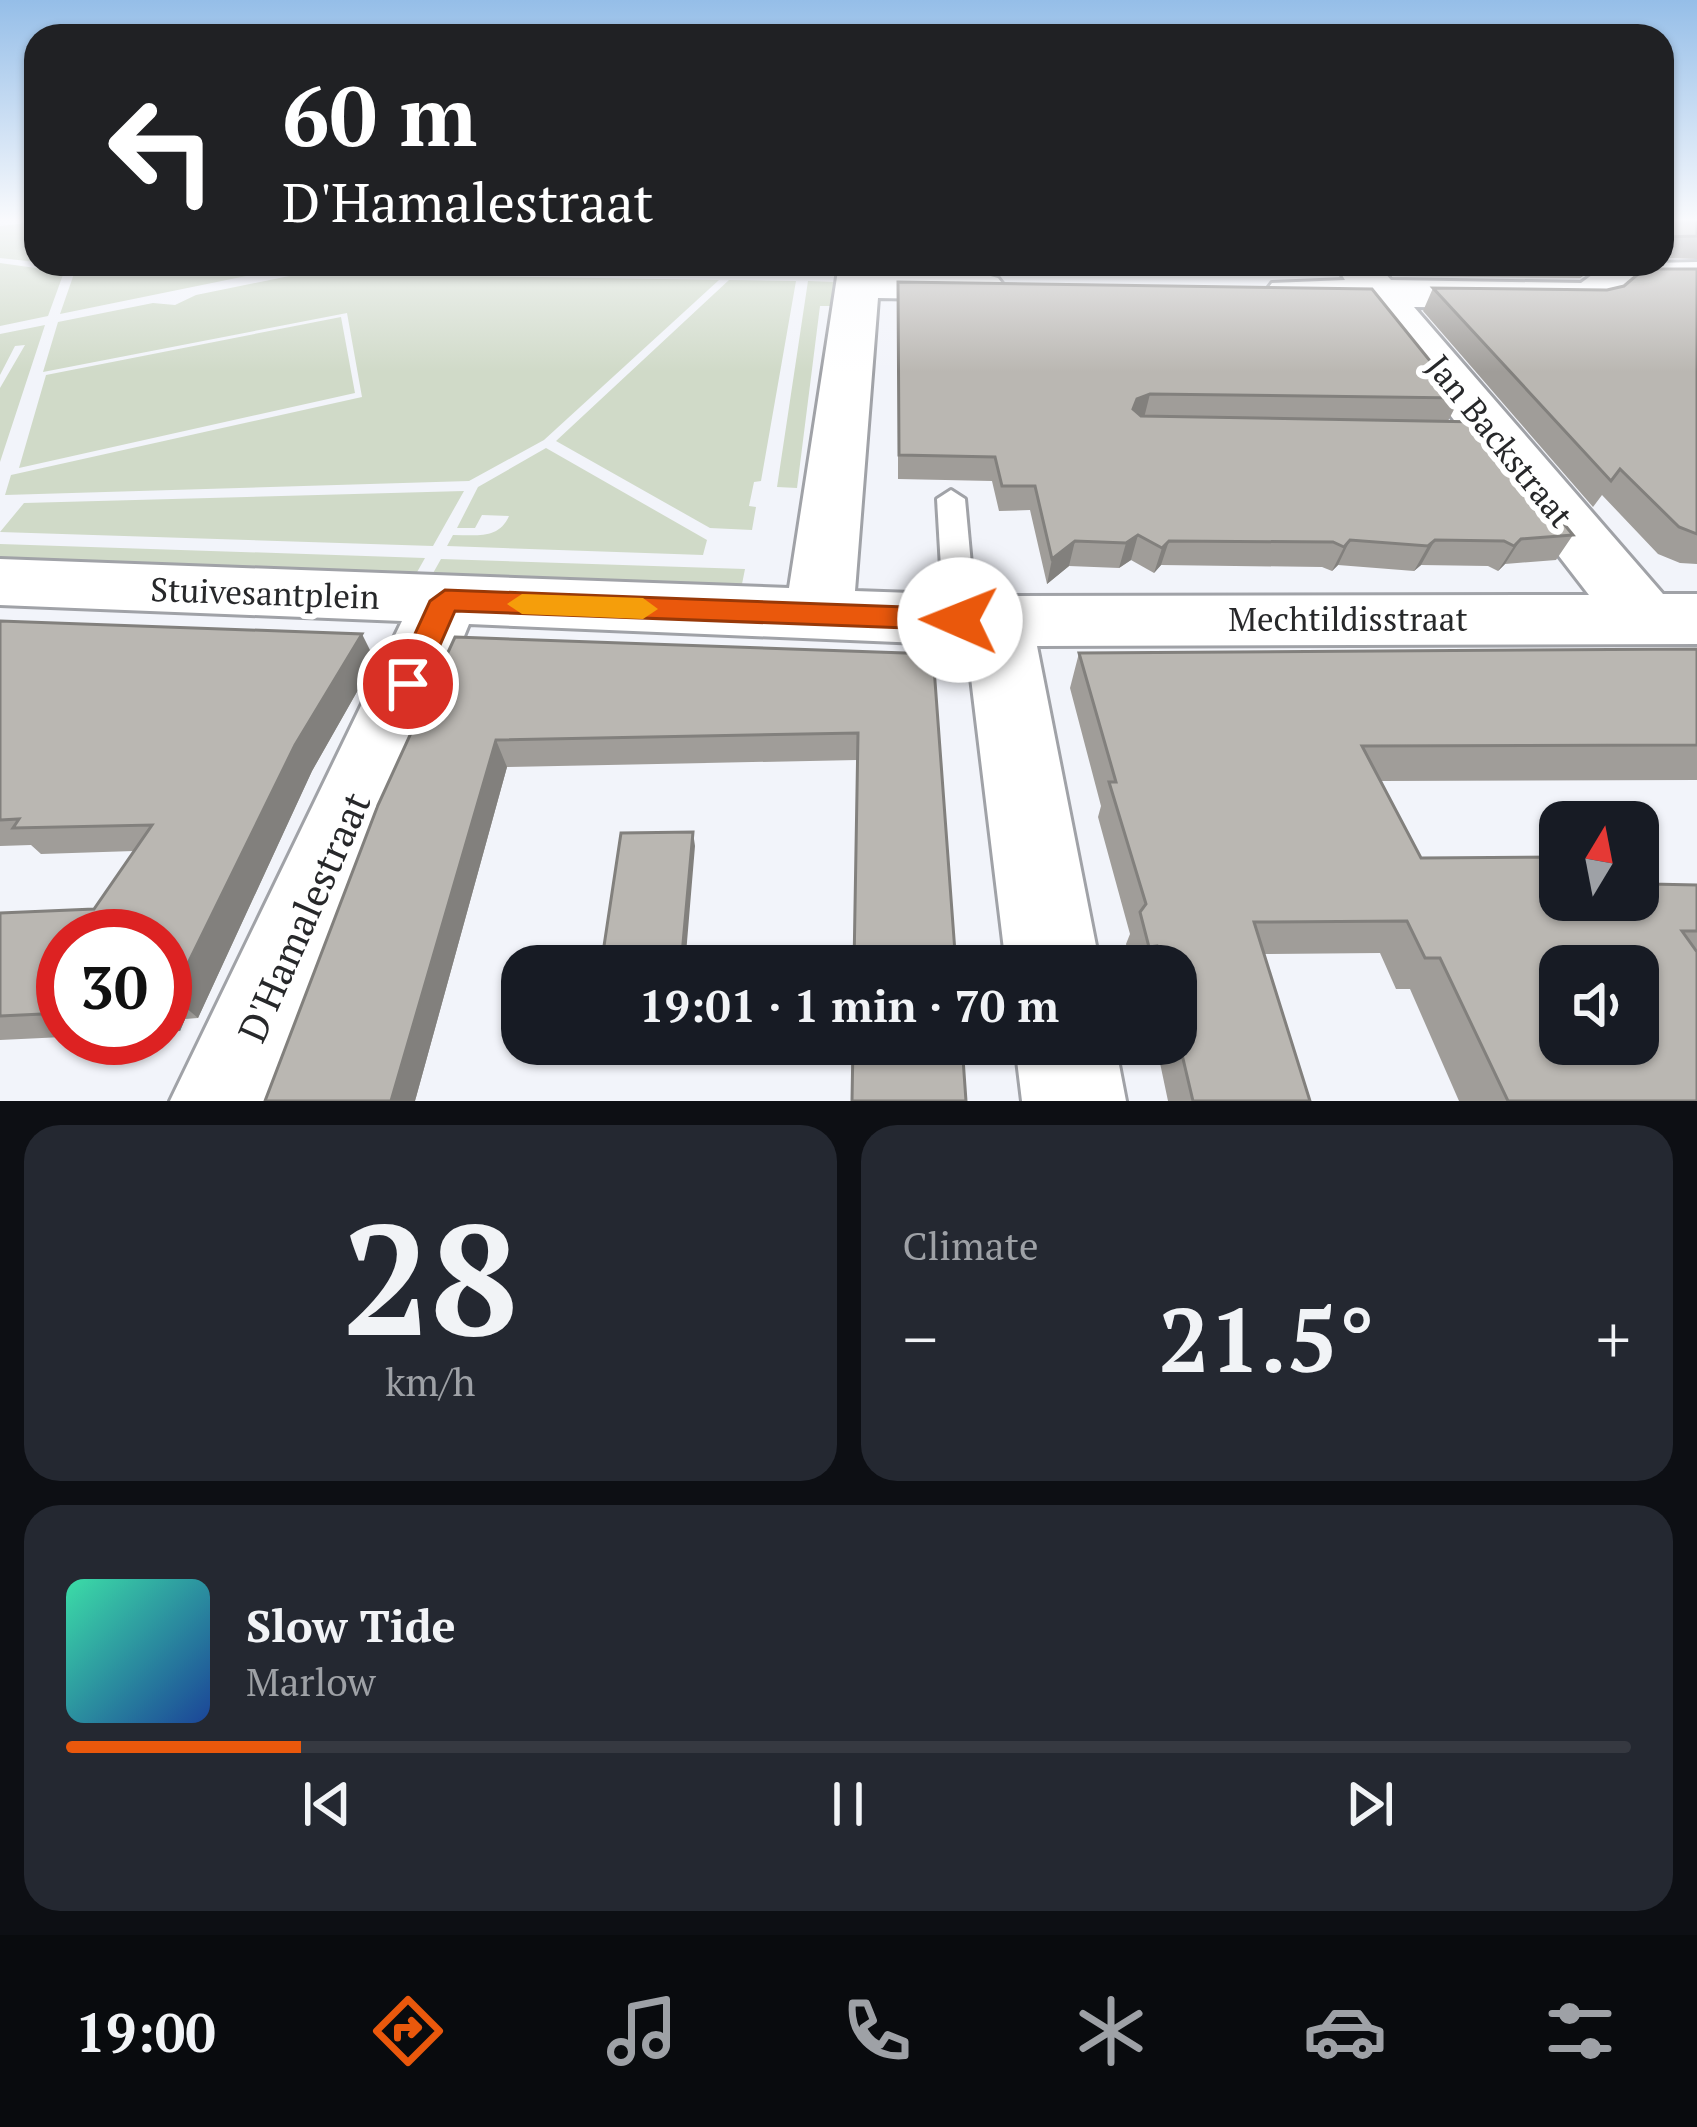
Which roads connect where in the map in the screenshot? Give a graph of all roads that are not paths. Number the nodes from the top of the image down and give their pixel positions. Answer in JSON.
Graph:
{"nodes":[{"id":1,"x":859,"y":276,"type":"edge"},
{"id":2,"x":884,"y":276,"type":"edge"},
{"id":3,"x":1616,"y":276,"type":"edge"},
{"id":4,"x":1367,"y":279,"type":"edge"},
{"id":5,"x":1024,"y":287,"type":"edge"},
{"id":6,"x":1237,"y":291,"type":"edge"},
{"id":7,"x":951,"y":499,"type":"dead end"},
{"id":8,"x":0,"y":582,"type":"edge"},
{"id":9,"x":445,"y":601,"type":"junction"},
{"id":10,"x":819,"y":616,"type":"junction"},
{"id":11,"x":1671,"y":619,"type":"edge"},
{"id":12,"x":979,"y":620,"type":"junction"},
{"id":13,"x":1049,"y":945,"type":"edge"},
{"id":14,"x":1069,"y":1065,"type":"edge"},
{"id":15,"x":222,"y":1101,"type":"edge"},
{"id":16,"x":1075,"y":1101,"type":"edge"}],
"edges":[{"from":1,"to":10,"type":"street"},
{"from":2,"to":5,"type":"street"},
{"from":3,"to":4,"type":"street"},
{"from":4,"to":6,"type":"street"},
{"from":4,"to":11,"type":"street","name":"Jan Backstraat"},
{"from":7,"to":12,"type":"lane"},
{"from":8,"to":9,"type":"street","name":"Stuivesantplein"},
{"from":9,"to":10,"type":"street","name":"Stuivesantplein"},
{"from":9,"to":15,"type":"street","name":"D'Hamalestraat"},
{"from":10,"to":12,"type":"street","name":"Stuivesantplein"},
{"from":11,"to":12,"type":"street","name":"Mechtildisstraat"},
{"from":12,"to":13,"type":"street"},
{"from":14,"to":16,"type":"street"}]}
